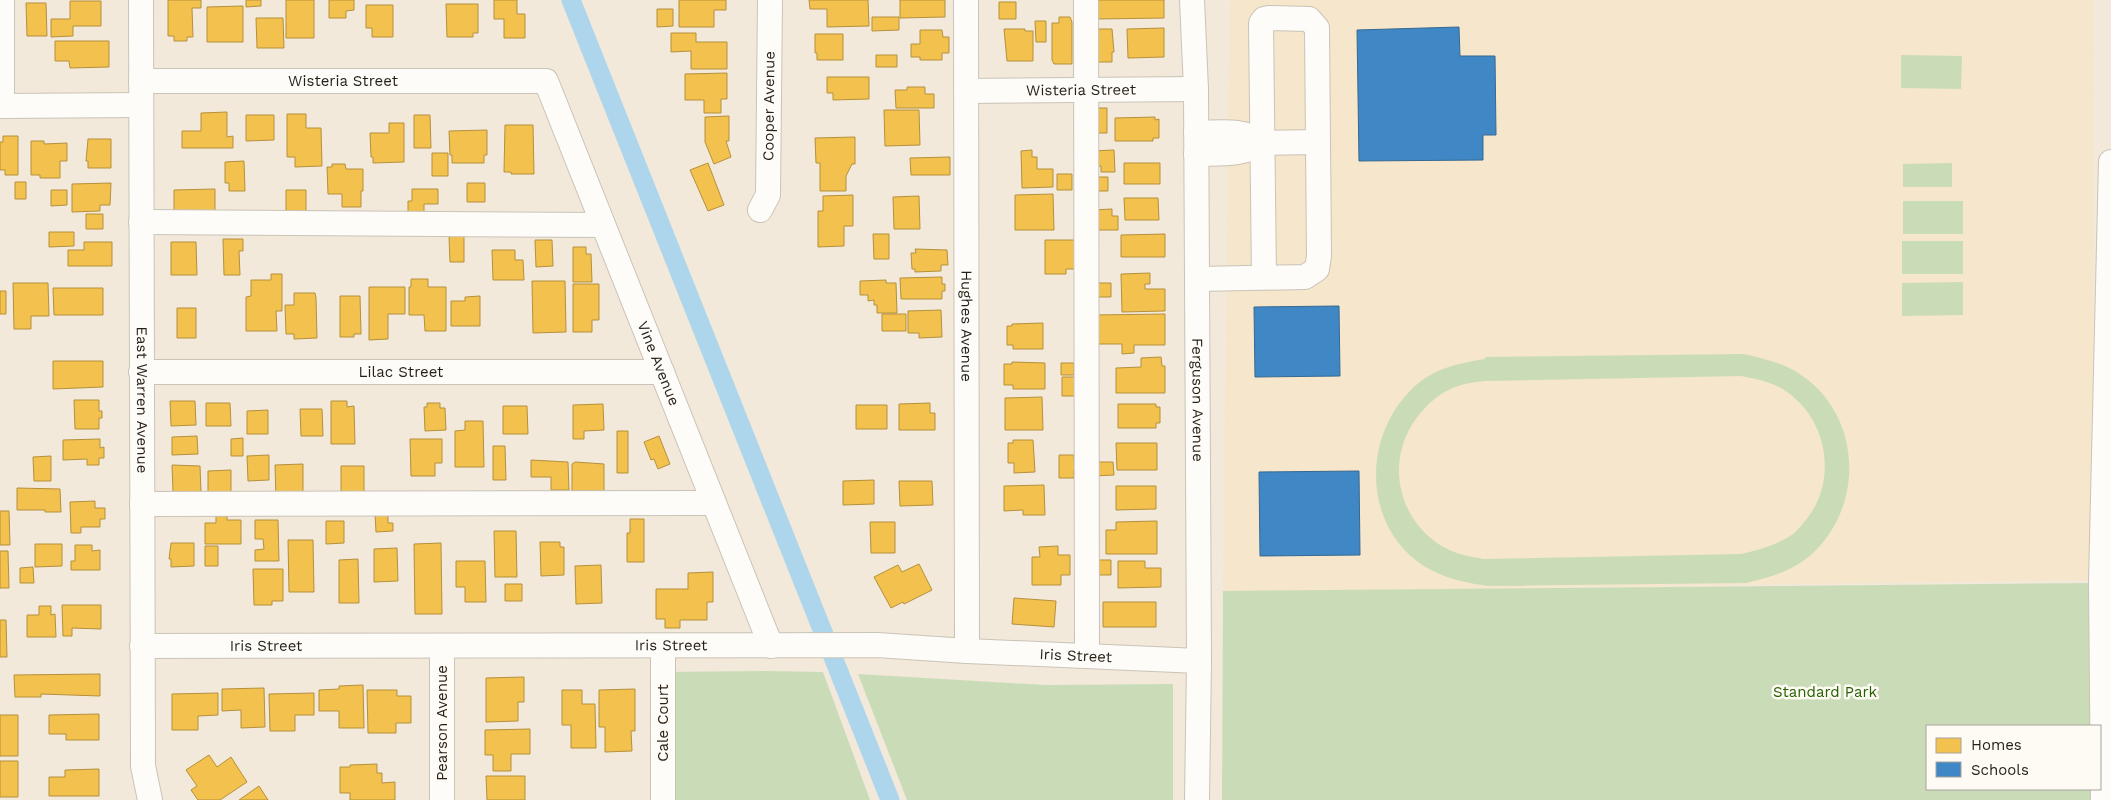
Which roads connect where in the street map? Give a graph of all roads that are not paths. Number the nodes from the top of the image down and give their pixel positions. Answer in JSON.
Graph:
{"nodes":[{"id":1,"x":2,"y":0,"type":"edge"},
{"id":2,"x":141,"y":0,"type":"edge"},
{"id":3,"x":770,"y":0,"type":"edge"},
{"id":4,"x":966,"y":0,"type":"edge"},
{"id":5,"x":1086,"y":0,"type":"edge"},
{"id":6,"x":1192,"y":0,"type":"edge"},
{"id":7,"x":141,"y":81,"type":"junction"},
{"id":8,"x":546,"y":81,"type":"joint"},
{"id":9,"x":1196,"y":89,"type":"junction"},
{"id":10,"x":1086,"y":90,"type":"junction"},
{"id":11,"x":966,"y":91,"type":"junction"},
{"id":12,"x":1,"y":106,"type":"edge"},
{"id":13,"x":141,"y":106,"type":"junction"},
{"id":14,"x":1318,"y":142,"type":"junction"},
{"id":15,"x":1261,"y":143,"type":"junction"},
{"id":16,"x":1196,"y":144,"type":"junction"},
{"id":17,"x":2111,"y":162,"type":"edge"},
{"id":18,"x":760,"y":210,"type":"dead end"},
{"id":19,"x":141,"y":222,"type":"junction"},
{"id":20,"x":603,"y":225,"type":"junction"},
{"id":21,"x":1264,"y":278,"type":"junction"},
{"id":22,"x":1197,"y":280,"type":"junction"},
{"id":23,"x":141,"y":372,"type":"junction"},
{"id":24,"x":662,"y":372,"type":"junction"},
{"id":25,"x":714,"y":503,"type":"junction"},
{"id":26,"x":142,"y":504,"type":"junction"},
{"id":27,"x":142,"y":646,"type":"junction"},
{"id":28,"x":442,"y":646,"type":"junction"},
{"id":29,"x":662,"y":646,"type":"junction"},
{"id":30,"x":771,"y":646,"type":"junction"},
{"id":31,"x":967,"y":651,"type":"junction"},
{"id":32,"x":1087,"y":656,"type":"junction"},
{"id":33,"x":1199,"y":661,"type":"junction"},
{"id":34,"x":150,"y":800,"type":"edge"},
{"id":35,"x":442,"y":800,"type":"edge"},
{"id":36,"x":662,"y":800,"type":"edge"},
{"id":37,"x":1197,"y":800,"type":"edge"},
{"id":38,"x":2103,"y":800,"type":"edge"}],
"edges":[{"from":1,"to":12,"type":"street"},
{"from":2,"to":7,"type":"street","name":"East Warren Avenue"},
{"from":3,"to":18,"type":"street","name":"Cooper Avenue"},
{"from":4,"to":11,"type":"street","name":"Hughes Avenue"},
{"from":5,"to":10,"type":"street"},
{"from":6,"to":9,"type":"street","name":"Ferguson Avenue"},
{"from":7,"to":8,"type":"street","name":"Wisteria Street"},
{"from":7,"to":13,"type":"street","name":"East Warren Avenue"},
{"from":8,"to":20,"type":"street","name":"Vine Avenue"},
{"from":9,"to":10,"type":"street","name":"Wisteria Street"},
{"from":9,"to":16,"type":"street","name":"Ferguson Avenue"},
{"from":10,"to":11,"type":"street","name":"Wisteria Street"},
{"from":10,"to":32,"type":"street"},
{"from":11,"to":31,"type":"street","name":"Hughes Avenue"},
{"from":12,"to":13,"type":"street"},
{"from":13,"to":19,"type":"street","name":"East Warren Avenue"},
{"from":14,"to":15,"type":"street"},
{"from":14,"to":15,"type":"street"},
{"from":14,"to":21,"type":"street"},
{"from":15,"to":16,"type":"street"},
{"from":15,"to":21,"type":"street"},
{"from":16,"to":22,"type":"street","name":"Ferguson Avenue"},
{"from":17,"to":38,"type":"street"},
{"from":19,"to":20,"type":"street"},
{"from":19,"to":23,"type":"street","name":"East Warren Avenue"},
{"from":20,"to":24,"type":"street","name":"Vine Avenue"},
{"from":21,"to":22,"type":"street"},
{"from":22,"to":33,"type":"street","name":"Ferguson Avenue"},
{"from":23,"to":24,"type":"street","name":"Lilac Street"},
{"from":23,"to":26,"type":"street","name":"East Warren Avenue"},
{"from":24,"to":25,"type":"street","name":"Vine Avenue"},
{"from":25,"to":26,"type":"street"},
{"from":25,"to":30,"type":"street","name":"Vine Avenue"},
{"from":26,"to":27,"type":"street","name":"East Warren Avenue"},
{"from":27,"to":28,"type":"street","name":"Iris Street"},
{"from":27,"to":34,"type":"street","name":"East Warren Avenue"},
{"from":28,"to":29,"type":"street","name":"Iris Street"},
{"from":28,"to":35,"type":"street","name":"Pearson Avenue"},
{"from":29,"to":30,"type":"street","name":"Iris Street"},
{"from":29,"to":36,"type":"street","name":"Cale Court"},
{"from":30,"to":31,"type":"street","name":"Iris Street"},
{"from":31,"to":32,"type":"street","name":"Iris Street"},
{"from":32,"to":33,"type":"street","name":"Iris Street"},
{"from":33,"to":37,"type":"street","name":"Ferguson Avenue"}]}
